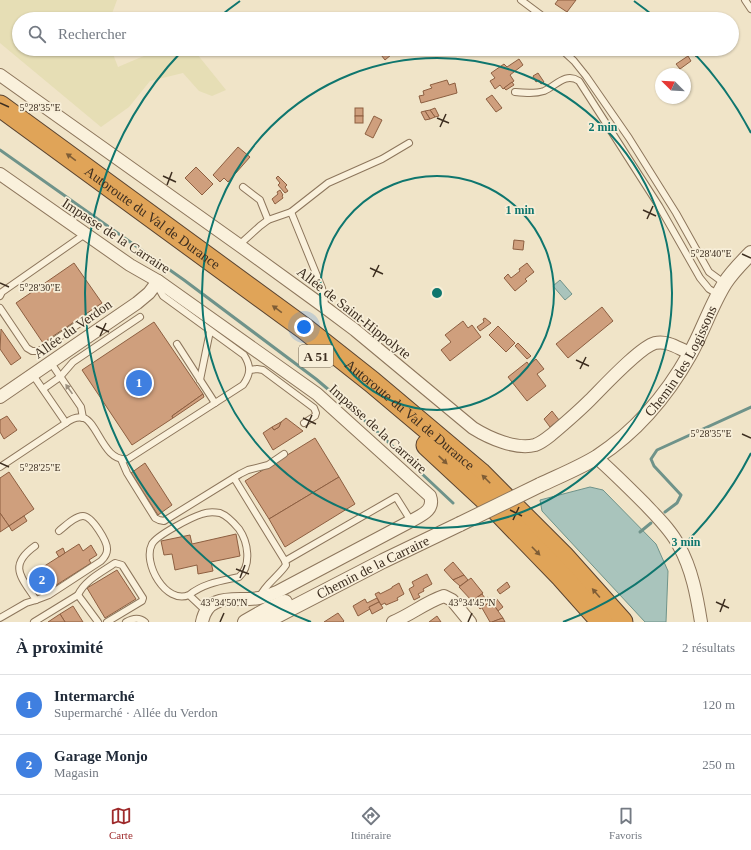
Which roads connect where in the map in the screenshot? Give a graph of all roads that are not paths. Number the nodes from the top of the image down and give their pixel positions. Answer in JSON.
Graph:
{"nodes":[{"id":1,"x":521,"y":0,"type":"edge"},
{"id":2,"x":745,"y":0,"type":"edge"},
{"id":3,"x":751,"y":9,"type":"edge"},
{"id":4,"x":536,"y":12,"type":"edge"},
{"id":5,"x":569,"y":56,"type":"edge"},
{"id":6,"x":0,"y":75,"type":"edge"},
{"id":7,"x":515,"y":92,"type":"dead end"},
{"id":8,"x":0,"y":106,"type":"edge"},
{"id":9,"x":0,"y":123,"type":"edge"},
{"id":10,"x":409,"y":143,"type":"dead end"},
{"id":11,"x":0,"y":174,"type":"edge"},
{"id":12,"x":243,"y":187,"type":"dead end"},
{"id":13,"x":291,"y":212,"type":"junction"},
{"id":14,"x":268,"y":220,"type":"junction"},
{"id":15,"x":85,"y":234,"type":"junction"},
{"id":16,"x":239,"y":245,"type":"junction"},
{"id":17,"x":751,"y":253,"type":"edge"},
{"id":18,"x":158,"y":281,"type":"junction"},
{"id":19,"x":722,"y":289,"type":"junction"},
{"id":20,"x":0,"y":296,"type":"edge"},
{"id":21,"x":324,"y":306,"type":"junction"},
{"id":22,"x":0,"y":308,"type":"edge"},
{"id":23,"x":140,"y":317,"type":"dead end"},
{"id":24,"x":80,"y":323,"type":"dead end"},
{"id":25,"x":210,"y":331,"type":"junction"},
{"id":26,"x":177,"y":344,"type":"dead end"},
{"id":27,"x":690,"y":353,"type":"junction"},
{"id":28,"x":51,"y":363,"type":"junction"},
{"id":29,"x":250,"y":370,"type":"junction"},
{"id":30,"x":33,"y":375,"type":"junction"},
{"id":31,"x":60,"y":377,"type":"junction"},
{"id":32,"x":200,"y":380,"type":"junction"},
{"id":33,"x":43,"y":389,"type":"junction"},
{"id":34,"x":0,"y":397,"type":"edge"},
{"id":35,"x":215,"y":403,"type":"junction"},
{"id":36,"x":83,"y":418,"type":"junction"},
{"id":37,"x":66,"y":423,"type":"junction"},
{"id":38,"x":304,"y":423,"type":"dead end"},
{"id":39,"x":284,"y":454,"type":"dead end"},
{"id":40,"x":596,"y":457,"type":"junction"},
{"id":41,"x":121,"y":459,"type":"junction"},
{"id":42,"x":0,"y":467,"type":"edge"},
{"id":43,"x":234,"y":478,"type":"junction"},
{"id":44,"x":540,"y":485,"type":"joint"},
{"id":45,"x":411,"y":521,"type":"junction"},
{"id":46,"x":59,"y":531,"type":"dead end"},
{"id":47,"x":35,"y":546,"type":"dead end"},
{"id":48,"x":285,"y":561,"type":"junction"},
{"id":49,"x":383,"y":561,"type":"junction"},
{"id":50,"x":78,"y":595,"type":"junction"},
{"id":51,"x":189,"y":595,"type":"junction"},
{"id":52,"x":259,"y":598,"type":"junction"},
{"id":53,"x":36,"y":600,"type":"junction"},
{"id":54,"x":204,"y":616,"type":"edge"},
{"id":55,"x":0,"y":618,"type":"edge"},
{"id":56,"x":34,"y":622,"type":"edge"},
{"id":57,"x":98,"y":622,"type":"edge"},
{"id":58,"x":107,"y":622,"type":"edge"},
{"id":59,"x":126,"y":622,"type":"edge"},
{"id":60,"x":145,"y":622,"type":"edge"},
{"id":61,"x":245,"y":622,"type":"edge"},
{"id":62,"x":265,"y":622,"type":"edge"},
{"id":63,"x":392,"y":622,"type":"edge"},
{"id":64,"x":470,"y":622,"type":"edge"},
{"id":65,"x":602,"y":622,"type":"edge"},
{"id":66,"x":622,"y":622,"type":"edge"},
{"id":67,"x":701,"y":622,"type":"edge"}],
"edges":[{"from":1,"to":4,"type":"lane"},
{"from":2,"to":3,"type":"lane"},
{"from":5,"to":19,"type":"lane"},
{"from":6,"to":16,"type":"street","name":"Allée de Saint-Hippolyte"},
{"from":7,"to":19,"type":"lane"},
{"from":66,"to":8,"type":"highway","name":"Autoroute du Val de Durance","number":"A 51","one_way":true},
{"from":9,"to":65,"type":"highway","name":"Autoroute du Val de Durance","number":"A 51","one_way":true},
{"from":10,"to":13,"type":"lane"},
{"from":11,"to":15,"type":"street","name":"Impasse de la Carraire"},
{"from":12,"to":14,"type":"lane"},
{"from":13,"to":14,"type":"lane"},
{"from":13,"to":21,"type":"lane"},
{"from":14,"to":16,"type":"lane"},
{"from":15,"to":18,"type":"street","name":"Impasse de la Carraire"},
{"from":15,"to":20,"type":"lane"},
{"from":16,"to":21,"type":"street","name":"Allée de Saint-Hippolyte"},
{"from":17,"to":19,"type":"street","name":"Chemin des Logissons"},
{"from":18,"to":25,"type":"lane"},
{"from":18,"to":28,"type":"street","name":"Allée du Verdon"},
{"from":18,"to":45,"type":"street","name":"Impasse de la Carraire"},
{"from":19,"to":27,"type":"street","name":"Chemin des Logissons"},
{"from":21,"to":27,"type":"street","name":"Allée de Saint-Hippolyte"},
{"from":22,"to":24,"type":"lane"},
{"from":23,"to":31,"type":"lane"},
{"from":25,"to":29,"type":"lane"},
{"from":25,"to":32,"type":"lane"},
{"from":26,"to":32,"type":"lane"},
{"from":27,"to":40,"type":"street","name":"Chemin des Logissons"},
{"from":28,"to":30,"type":"street","name":"Allée du Verdon"},
{"from":28,"to":31,"type":"lane"},
{"from":29,"to":35,"type":"lane"},
{"from":29,"to":38,"type":"lane"},
{"from":30,"to":33,"type":"lane"},
{"from":30,"to":34,"type":"street","name":"Allée du Verdon"},
{"from":31,"to":33,"type":"lane"},
{"from":36,"to":31,"type":"lane","one_way":true},
{"from":32,"to":35,"type":"lane"},
{"from":33,"to":37,"type":"lane"},
{"from":35,"to":41,"type":"lane"},
{"from":36,"to":37,"type":"lane"},
{"from":36,"to":41,"type":"lane"},
{"from":37,"to":42,"type":"lane"},
{"from":39,"to":43,"type":"lane"},
{"from":40,"to":44,"type":"street","name":"Chemin des Logissons"},
{"from":40,"to":67,"type":"street"},
{"from":41,"to":43,"type":"lane"},
{"from":43,"to":48,"type":"lane"},
{"from":44,"to":49,"type":"street","name":"Chemin de la Carraire","bridge":true},
{"from":45,"to":48,"type":"lane"},
{"from":45,"to":52,"type":"street","name":"Impasse de la Carraire"},
{"from":46,"to":53,"type":"lane"},
{"from":47,"to":53,"type":"lane"},
{"from":48,"to":52,"type":"lane"},
{"from":49,"to":61,"type":"street"},
{"from":49,"to":62,"type":"street","name":"Chemin de la Carraire"},
{"from":50,"to":56,"type":"lane"},
{"from":50,"to":57,"type":"lane"},
{"from":50,"to":58,"type":"lane"},
{"from":51,"to":51,"type":"lane"},
{"from":51,"to":54,"type":"lane"},
{"from":52,"to":54,"type":"street","name":"Impasse de la Carraire"},
{"from":53,"to":55,"type":"lane"},
{"from":59,"to":60,"type":"lane"},
{"from":63,"to":64,"type":"street"}]}
